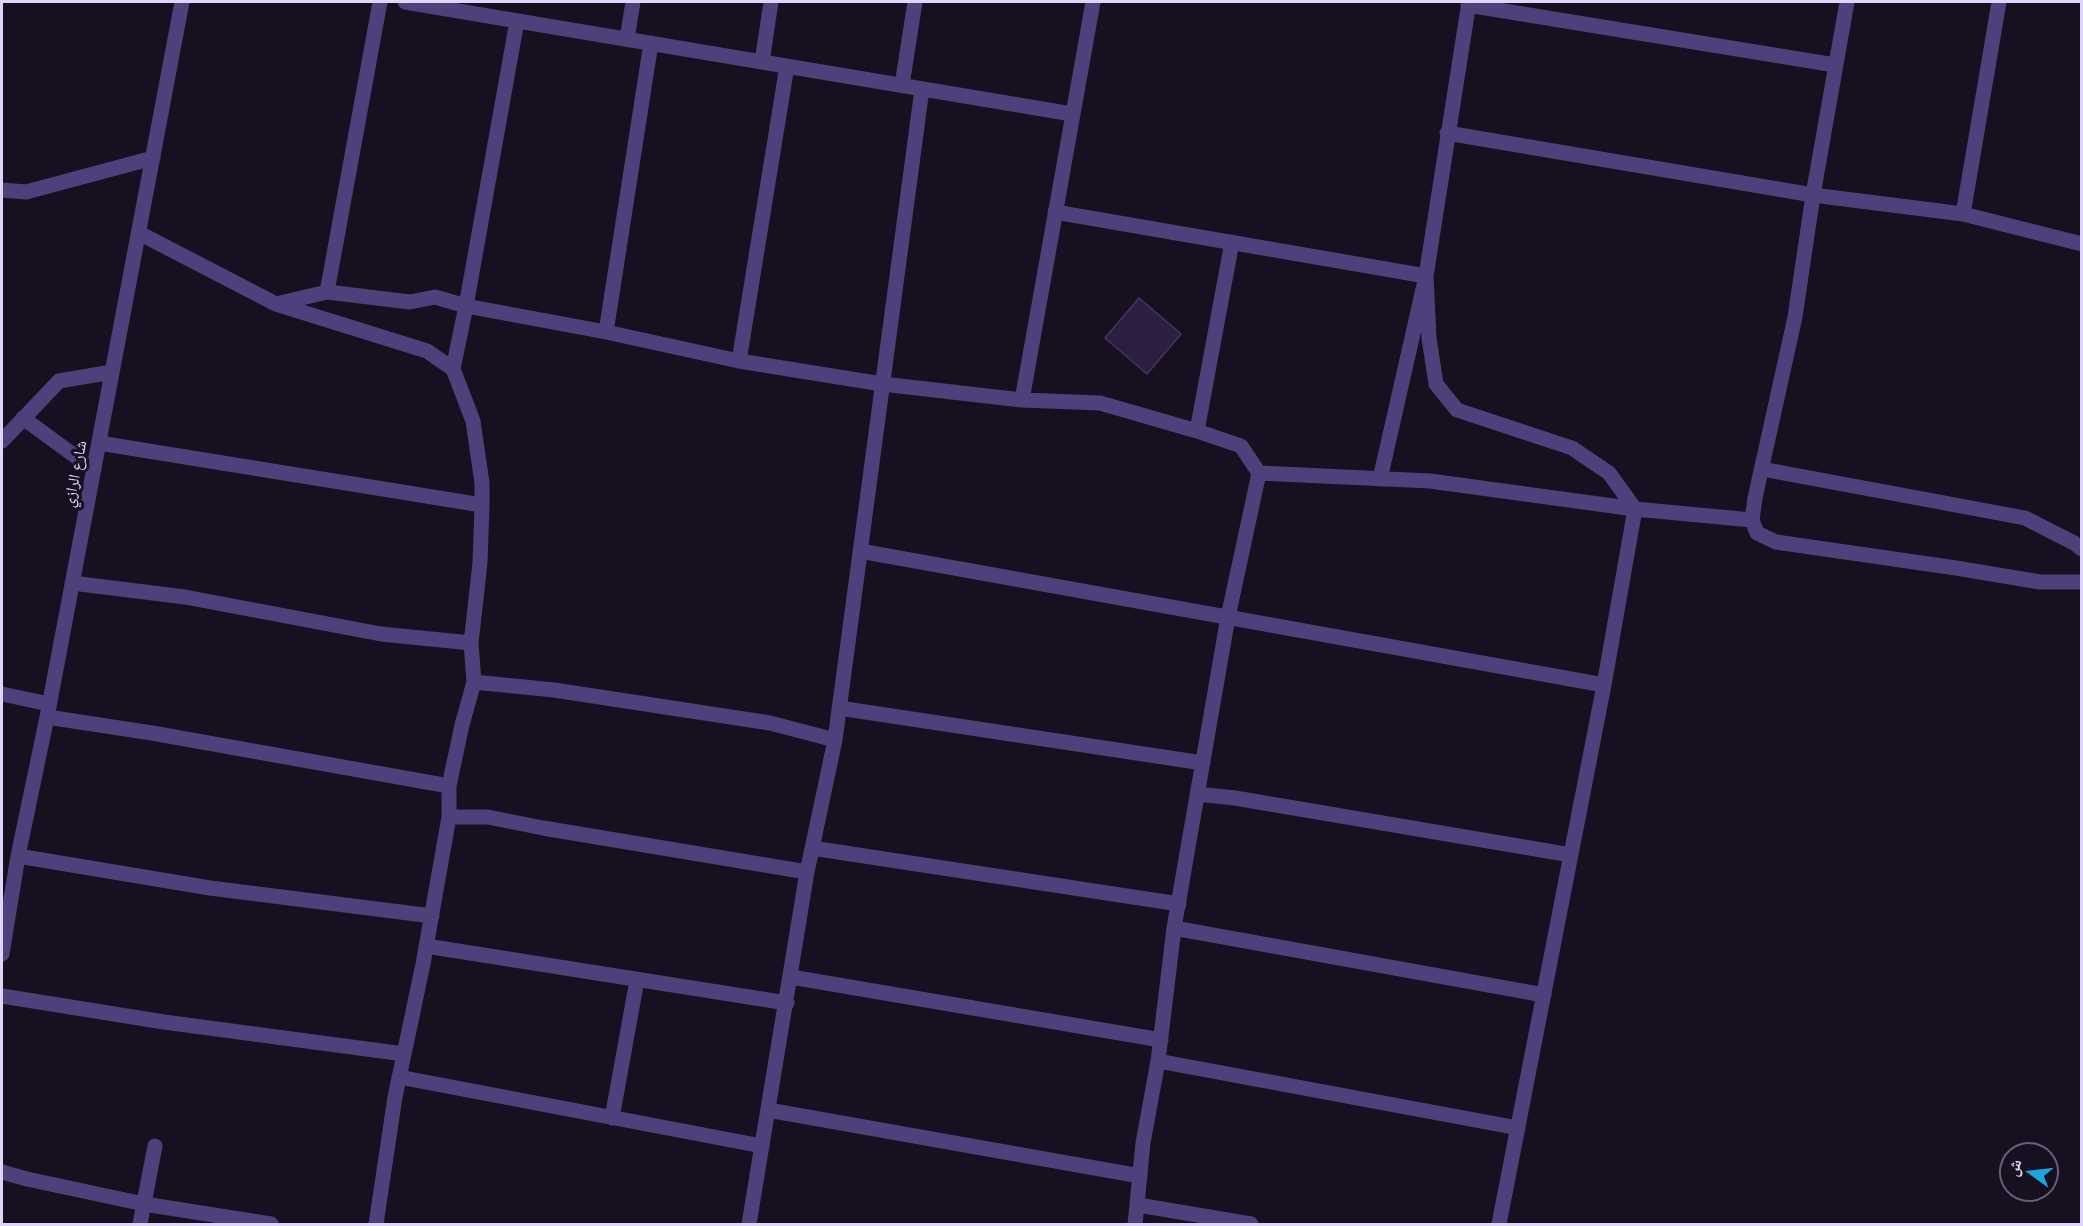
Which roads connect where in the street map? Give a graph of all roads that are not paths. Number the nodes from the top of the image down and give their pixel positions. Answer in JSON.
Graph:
{"nodes":[{"id":1,"x":182,"y":2,"type":"edge"},
{"id":2,"x":380,"y":2,"type":"edge"},
{"id":3,"x":405,"y":2,"type":"edge"},
{"id":4,"x":633,"y":2,"type":"edge"},
{"id":5,"x":771,"y":2,"type":"edge"},
{"id":6,"x":915,"y":2,"type":"edge"},
{"id":7,"x":1093,"y":2,"type":"edge"},
{"id":8,"x":1846,"y":2,"type":"edge"},
{"id":9,"x":2000,"y":2,"type":"edge"},
{"id":10,"x":1469,"y":3,"type":"edge"},
{"id":11,"x":487,"y":8,"type":"edge"},
{"id":12,"x":517,"y":21,"type":"junction"},
{"id":13,"x":627,"y":39,"type":"junction"},
{"id":14,"x":651,"y":43,"type":"junction"},
{"id":15,"x":762,"y":62,"type":"junction"},
{"id":16,"x":1835,"y":64,"type":"junction"},
{"id":17,"x":787,"y":66,"type":"junction"},
{"id":18,"x":902,"y":86,"type":"junction"},
{"id":19,"x":922,"y":89,"type":"junction"},
{"id":20,"x":1072,"y":114,"type":"junction"},
{"id":21,"x":1448,"y":133,"type":"junction"},
{"id":22,"x":153,"y":158,"type":"junction"},
{"id":23,"x":2,"y":190,"type":"edge"},
{"id":24,"x":1813,"y":195,"type":"junction"},
{"id":25,"x":1055,"y":212,"type":"junction"},
{"id":26,"x":1963,"y":214,"type":"junction"},
{"id":27,"x":140,"y":233,"type":"junction"},
{"id":28,"x":1232,"y":243,"type":"junction"},
{"id":29,"x":2082,"y":244,"type":"edge"},
{"id":30,"x":1426,"y":276,"type":"junction"},
{"id":31,"x":327,"y":292,"type":"junction"},
{"id":32,"x":276,"y":304,"type":"junction"},
{"id":33,"x":466,"y":306,"type":"junction"},
{"id":34,"x":606,"y":332,"type":"junction"},
{"id":35,"x":739,"y":361,"type":"junction"},
{"id":36,"x":453,"y":369,"type":"junction"},
{"id":37,"x":112,"y":372,"type":"junction"},
{"id":38,"x":882,"y":384,"type":"junction"},
{"id":39,"x":1022,"y":400,"type":"junction"},
{"id":40,"x":22,"y":418,"type":"junction"},
{"id":41,"x":1197,"y":431,"type":"junction"},
{"id":42,"x":2,"y":441,"type":"edge"},
{"id":43,"x":99,"y":443,"type":"junction"},
{"id":44,"x":1762,"y":469,"type":"junction"},
{"id":45,"x":94,"y":470,"type":"junction"},
{"id":46,"x":1259,"y":473,"type":"junction"},
{"id":47,"x":1380,"y":479,"type":"junction"},
{"id":48,"x":482,"y":505,"type":"junction"},
{"id":49,"x":1635,"y":509,"type":"junction"},
{"id":50,"x":1752,"y":520,"type":"junction"},
{"id":51,"x":2082,"y":549,"type":"edge"},
{"id":52,"x":860,"y":551,"type":"junction"},
{"id":53,"x":2082,"y":582,"type":"edge"},
{"id":54,"x":72,"y":583,"type":"junction"},
{"id":55,"x":1228,"y":617,"type":"junction"},
{"id":56,"x":471,"y":644,"type":"junction"},
{"id":57,"x":474,"y":682,"type":"junction"},
{"id":58,"x":1604,"y":685,"type":"junction"},
{"id":59,"x":2,"y":694,"type":"edge"},
{"id":60,"x":839,"y":708,"type":"junction"},
{"id":61,"x":48,"y":710,"type":"junction"},
{"id":62,"x":835,"y":740,"type":"junction"},
{"id":63,"x":1203,"y":763,"type":"junction"},
{"id":64,"x":449,"y":786,"type":"junction"},
{"id":65,"x":1197,"y":794,"type":"junction"},
{"id":66,"x":449,"y":817,"type":"junction"},
{"id":67,"x":812,"y":848,"type":"junction"},
{"id":68,"x":18,"y":855,"type":"junction"},
{"id":69,"x":1571,"y":855,"type":"junction"},
{"id":70,"x":807,"y":872,"type":"junction"},
{"id":71,"x":1179,"y":904,"type":"junction"},
{"id":72,"x":432,"y":916,"type":"junction"},
{"id":73,"x":1174,"y":928,"type":"junction"},
{"id":74,"x":426,"y":946,"type":"junction"},
{"id":75,"x":2,"y":954,"type":"edge"},
{"id":76,"x":791,"y":977,"type":"junction"},
{"id":77,"x":637,"y":980,"type":"junction"},
{"id":78,"x":1544,"y":995,"type":"junction"},
{"id":79,"x":2,"y":996,"type":"edge"},
{"id":80,"x":787,"y":1003,"type":"junction"},
{"id":81,"x":1161,"y":1040,"type":"junction"},
{"id":82,"x":404,"y":1054,"type":"junction"},
{"id":83,"x":1158,"y":1061,"type":"junction"},
{"id":84,"x":399,"y":1077,"type":"junction"},
{"id":85,"x":768,"y":1110,"type":"junction"},
{"id":86,"x":612,"y":1118,"type":"junction"},
{"id":87,"x":1518,"y":1128,"type":"junction"},
{"id":88,"x":155,"y":1146,"type":"dead end"},
{"id":89,"x":762,"y":1146,"type":"junction"},
{"id":90,"x":2,"y":1172,"type":"edge"},
{"id":91,"x":1140,"y":1176,"type":"junction"},
{"id":92,"x":144,"y":1204,"type":"junction"},
{"id":93,"x":1138,"y":1205,"type":"junction"},
{"id":94,"x":140,"y":1224,"type":"edge"},
{"id":95,"x":271,"y":1224,"type":"edge"},
{"id":96,"x":375,"y":1224,"type":"edge"},
{"id":97,"x":749,"y":1224,"type":"edge"},
{"id":98,"x":1135,"y":1224,"type":"edge"},
{"id":99,"x":1251,"y":1224,"type":"edge"},
{"id":100,"x":1499,"y":1224,"type":"edge"}],
"edges":[{"from":1,"to":22,"type":"street","name":"شارع الرازي"},
{"from":2,"to":31,"type":"street"},
{"from":3,"to":11,"type":"street"},
{"from":4,"to":13,"type":"street"},
{"from":5,"to":15,"type":"street"},
{"from":6,"to":18,"type":"street"},
{"from":7,"to":20,"type":"street"},
{"from":8,"to":16,"type":"street"},
{"from":9,"to":26,"type":"street"},
{"from":10,"to":16,"type":"street"},
{"from":10,"to":21,"type":"street"},
{"from":11,"to":12,"type":"street"},
{"from":12,"to":13,"type":"street"},
{"from":12,"to":33,"type":"street"},
{"from":13,"to":14,"type":"street"},
{"from":14,"to":15,"type":"street"},
{"from":14,"to":34,"type":"street"},
{"from":15,"to":17,"type":"street"},
{"from":16,"to":24,"type":"street"},
{"from":17,"to":18,"type":"street"},
{"from":17,"to":35,"type":"street"},
{"from":18,"to":19,"type":"street"},
{"from":19,"to":20,"type":"street"},
{"from":19,"to":38,"type":"street"},
{"from":20,"to":25,"type":"street"},
{"from":21,"to":24,"type":"street"},
{"from":21,"to":30,"type":"street"},
{"from":22,"to":23,"type":"street"},
{"from":22,"to":27,"type":"street","name":"شارع الرازي"},
{"from":24,"to":26,"type":"street"},
{"from":24,"to":44,"type":"street"},
{"from":25,"to":28,"type":"street"},
{"from":25,"to":39,"type":"street"},
{"from":26,"to":29,"type":"street"},
{"from":27,"to":32,"type":"street"},
{"from":27,"to":37,"type":"street","name":"شارع الرازي"},
{"from":28,"to":30,"type":"street"},
{"from":28,"to":41,"type":"street"},
{"from":30,"to":47,"type":"street"},
{"from":30,"to":49,"type":"street"},
{"from":31,"to":32,"type":"street"},
{"from":31,"to":33,"type":"street"},
{"from":32,"to":36,"type":"street"},
{"from":33,"to":34,"type":"street"},
{"from":33,"to":36,"type":"street"},
{"from":34,"to":35,"type":"street"},
{"from":35,"to":38,"type":"street"},
{"from":36,"to":48,"type":"street"},
{"from":37,"to":40,"type":"street"},
{"from":37,"to":43,"type":"street","name":"شارع الرازي"},
{"from":38,"to":39,"type":"street"},
{"from":38,"to":52,"type":"street"},
{"from":39,"to":41,"type":"street"},
{"from":40,"to":42,"type":"street"},
{"from":40,"to":45,"type":"street"},
{"from":41,"to":46,"type":"street"},
{"from":43,"to":45,"type":"street","name":"شارع الرازي"},
{"from":43,"to":48,"type":"street"},
{"from":44,"to":50,"type":"street"},
{"from":44,"to":51,"type":"street"},
{"from":45,"to":54,"type":"street","name":"شارع الرازي"},
{"from":46,"to":47,"type":"street"},
{"from":46,"to":55,"type":"street"},
{"from":47,"to":49,"type":"street"},
{"from":48,"to":56,"type":"street"},
{"from":49,"to":50,"type":"street"},
{"from":49,"to":58,"type":"street"},
{"from":50,"to":53,"type":"street"},
{"from":52,"to":55,"type":"street"},
{"from":52,"to":60,"type":"street"},
{"from":54,"to":56,"type":"street"},
{"from":54,"to":61,"type":"street","name":"شارع الرازي"},
{"from":55,"to":58,"type":"street"},
{"from":55,"to":63,"type":"street"},
{"from":56,"to":57,"type":"street"},
{"from":57,"to":62,"type":"street"},
{"from":57,"to":64,"type":"street"},
{"from":58,"to":69,"type":"street"},
{"from":59,"to":61,"type":"street"},
{"from":60,"to":62,"type":"street"},
{"from":60,"to":63,"type":"street"},
{"from":61,"to":64,"type":"street"},
{"from":61,"to":68,"type":"street","name":"شارع الرازي"},
{"from":62,"to":67,"type":"street"},
{"from":63,"to":65,"type":"street"},
{"from":64,"to":66,"type":"street"},
{"from":65,"to":69,"type":"street"},
{"from":65,"to":71,"type":"street"},
{"from":66,"to":70,"type":"street"},
{"from":66,"to":72,"type":"street"},
{"from":67,"to":70,"type":"street"},
{"from":67,"to":71,"type":"street"},
{"from":68,"to":72,"type":"street"},
{"from":68,"to":75,"type":"street","name":"شارع الرازي"},
{"from":69,"to":78,"type":"street"},
{"from":70,"to":76,"type":"street"},
{"from":71,"to":73,"type":"street"},
{"from":72,"to":74,"type":"street"},
{"from":73,"to":78,"type":"street"},
{"from":73,"to":81,"type":"street"},
{"from":74,"to":77,"type":"street"},
{"from":74,"to":82,"type":"street"},
{"from":76,"to":80,"type":"street"},
{"from":76,"to":81,"type":"street"},
{"from":77,"to":80,"type":"street"},
{"from":77,"to":86,"type":"street"},
{"from":78,"to":87,"type":"street"},
{"from":79,"to":82,"type":"street"},
{"from":80,"to":85,"type":"street"},
{"from":81,"to":83,"type":"street"},
{"from":82,"to":84,"type":"street"},
{"from":83,"to":87,"type":"street"},
{"from":83,"to":91,"type":"street"},
{"from":84,"to":86,"type":"street"},
{"from":84,"to":96,"type":"street"},
{"from":85,"to":89,"type":"street"},
{"from":85,"to":91,"type":"street"},
{"from":86,"to":89,"type":"street"},
{"from":87,"to":100,"type":"street"},
{"from":88,"to":92,"type":"street"},
{"from":89,"to":97,"type":"street"},
{"from":90,"to":92,"type":"street"},
{"from":91,"to":93,"type":"street"},
{"from":92,"to":94,"type":"street"},
{"from":92,"to":95,"type":"street"},
{"from":93,"to":98,"type":"street"},
{"from":93,"to":99,"type":"street"}]}
